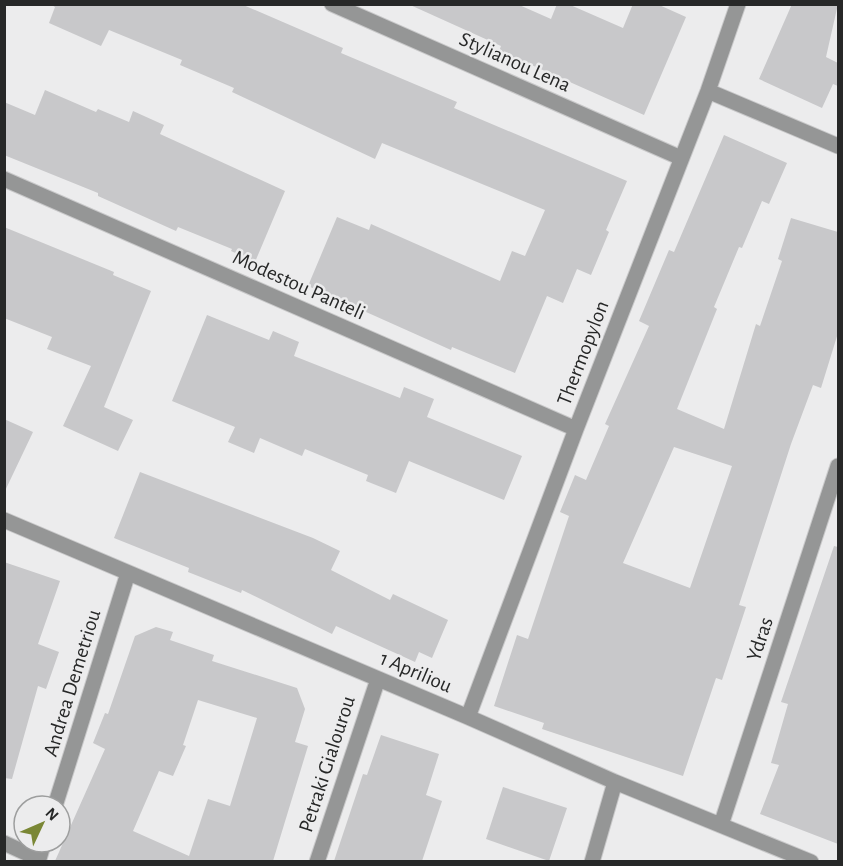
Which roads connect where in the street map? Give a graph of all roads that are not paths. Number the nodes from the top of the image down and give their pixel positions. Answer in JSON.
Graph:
{"nodes":[{"id":1,"x":332,"y":4,"type":"edge"},
{"id":2,"x":738,"y":4,"type":"edge"},
{"id":3,"x":708,"y":91,"type":"junction"},
{"id":4,"x":838,"y":146,"type":"edge"},
{"id":5,"x":681,"y":158,"type":"junction"},
{"id":6,"x":4,"y":179,"type":"edge"},
{"id":7,"x":576,"y":429,"type":"junction"},
{"id":8,"x":838,"y":466,"type":"edge"},
{"id":9,"x":4,"y":520,"type":"edge"},
{"id":10,"x":128,"y":573,"type":"junction"},
{"id":11,"x":378,"y":679,"type":"junction"},
{"id":12,"x":468,"y":717,"type":"junction"},
{"id":13,"x":615,"y":782,"type":"junction"},
{"id":14,"x":59,"y":794,"type":"edge"},
{"id":15,"x":721,"y":825,"type":"junction"},
{"id":16,"x":4,"y":843,"type":"edge"},
{"id":17,"x":38,"y":860,"type":"edge"},
{"id":18,"x":317,"y":861,"type":"edge"},
{"id":19,"x":592,"y":861,"type":"edge"},
{"id":20,"x":811,"y":861,"type":"edge"}],
"edges":[{"from":1,"to":5,"type":"street","name":"Stylianou Lena"},
{"from":2,"to":3,"type":"street","name":"Thermopylon"},
{"from":3,"to":4,"type":"street"},
{"from":3,"to":5,"type":"street","name":"Thermopylon"},
{"from":5,"to":7,"type":"street","name":"Thermopylon"},
{"from":6,"to":7,"type":"street","name":"Modestou Panteli"},
{"from":7,"to":12,"type":"street","name":"Thermopylon"},
{"from":8,"to":15,"type":"street","name":"Ydras"},
{"from":9,"to":10,"type":"street","name":"1 Apriliou"},
{"from":10,"to":11,"type":"street","name":"1 Apriliou"},
{"from":10,"to":14,"type":"street","name":"Andrea Demetriou"},
{"from":11,"to":12,"type":"street","name":"1 Apriliou"},
{"from":11,"to":18,"type":"street","name":"Petraki Gialourou"},
{"from":12,"to":13,"type":"street","name":"1 Apriliou"},
{"from":13,"to":15,"type":"street","name":"1 Apriliou"},
{"from":13,"to":19,"type":"street"},
{"from":15,"to":20,"type":"street","name":"1 Apriliou"},
{"from":16,"to":17,"type":"street"}]}
